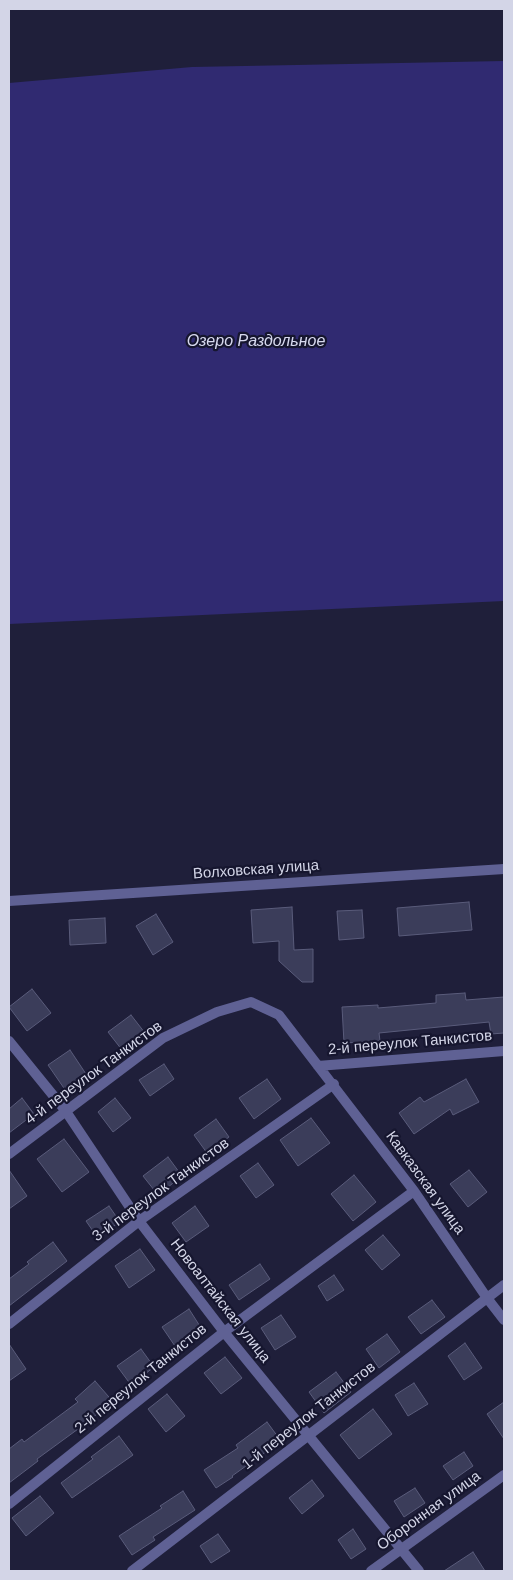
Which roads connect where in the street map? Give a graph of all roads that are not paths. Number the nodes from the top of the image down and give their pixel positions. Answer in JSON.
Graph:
{"nodes":[{"id":1,"x":504,"y":869,"type":"edge"},
{"id":2,"x":9,"y":900,"type":"edge"},
{"id":3,"x":9,"y":1041,"type":"edge"},
{"id":4,"x":504,"y":1051,"type":"edge"},
{"id":5,"x":318,"y":1066,"type":"junction"},
{"id":6,"x":334,"y":1084,"type":"junction"},
{"id":7,"x":65,"y":1110,"type":"junction"},
{"id":8,"x":9,"y":1154,"type":"edge"},
{"id":9,"x":414,"y":1191,"type":"junction"},
{"id":10,"x":140,"y":1221,"type":"junction"},
{"id":11,"x":504,"y":1285,"type":"edge"},
{"id":12,"x":487,"y":1298,"type":"junction"},
{"id":13,"x":504,"y":1320,"type":"edge"},
{"id":14,"x":9,"y":1324,"type":"edge"},
{"id":15,"x":224,"y":1332,"type":"junction"},
{"id":16,"x":309,"y":1435,"type":"junction"},
{"id":17,"x":504,"y":1475,"type":"edge"},
{"id":18,"x":9,"y":1504,"type":"edge"},
{"id":19,"x":401,"y":1548,"type":"junction"},
{"id":20,"x":132,"y":1571,"type":"edge"},
{"id":21,"x":371,"y":1571,"type":"edge"},
{"id":22,"x":419,"y":1571,"type":"edge"}],
"edges":[{"from":1,"to":2,"type":"street","name":"Волховская улица"},
{"from":3,"to":7,"type":"street","name":"Новоалтайская улица"},
{"from":4,"to":5,"type":"street","name":"2-й переулок Танкистов"},
{"from":5,"to":6,"type":"street","name":"Кавказская улица"},
{"from":5,"to":7,"type":"street","name":"4-й переулок Танкистов"},
{"from":6,"to":9,"type":"street","name":"Кавказская улица"},
{"from":6,"to":10,"type":"street","name":"3-й переулок Танкистов"},
{"from":7,"to":8,"type":"street","name":"4-й переулок Танкистов"},
{"from":7,"to":10,"type":"street","name":"Новоалтайская улица"},
{"from":9,"to":12,"type":"street","name":"Кавказская улица"},
{"from":9,"to":15,"type":"street","name":"2-й переулок Танкистов"},
{"from":10,"to":14,"type":"street","name":"3-й переулок Танкистов"},
{"from":10,"to":15,"type":"street","name":"Новоалтайская улица"},
{"from":11,"to":12,"type":"street","name":"1-й переулок Танкистов"},
{"from":12,"to":13,"type":"street","name":"Кавказская улица"},
{"from":12,"to":16,"type":"street","name":"1-й переулок Танкистов"},
{"from":15,"to":16,"type":"street","name":"Новоалтайская улица"},
{"from":15,"to":18,"type":"street","name":"2-й переулок Танкистов"},
{"from":16,"to":19,"type":"street","name":"Новоалтайская улица"},
{"from":16,"to":20,"type":"street","name":"1-й переулок Танкистов"},
{"from":17,"to":19,"type":"street","name":"Оборонная улица"},
{"from":19,"to":21,"type":"street","name":"Оборонная улица"},
{"from":19,"to":22,"type":"street","name":"Новоалтайская улица"}]}
